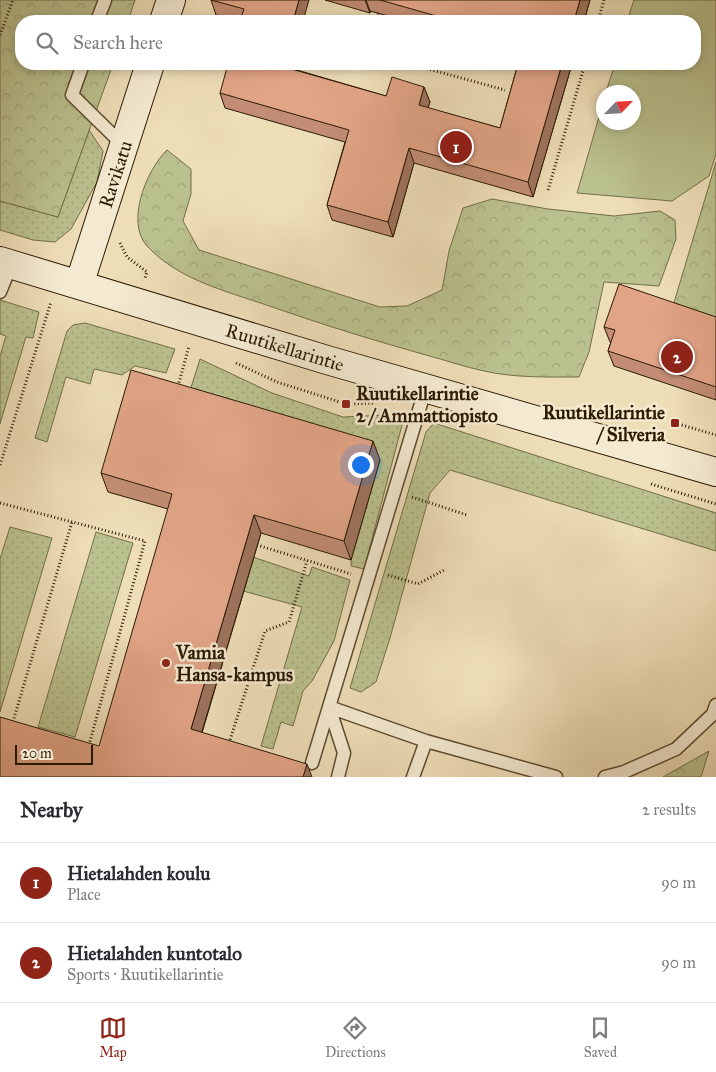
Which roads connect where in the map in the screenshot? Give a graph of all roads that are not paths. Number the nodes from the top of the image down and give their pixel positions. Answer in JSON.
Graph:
{"nodes":[{"id":1,"x":105,"y":0,"type":"edge"},
{"id":2,"x":171,"y":0,"type":"edge"},
{"id":3,"x":99,"y":15,"type":"edge"},
{"id":4,"x":166,"y":15,"type":"edge"},
{"id":5,"x":81,"y":70,"type":"edge"},
{"id":6,"x":148,"y":70,"type":"edge"},
{"id":7,"x":124,"y":146,"type":"junction"},
{"id":8,"x":5,"y":263,"type":"edge"},
{"id":9,"x":79,"y":285,"type":"junction"},
{"id":10,"x":0,"y":292,"type":"edge"},
{"id":11,"x":426,"y":387,"type":"junction"},
{"id":12,"x":716,"y":472,"type":"edge"},
{"id":13,"x":716,"y":705,"type":"edge"},
{"id":14,"x":329,"y":707,"type":"junction"},
{"id":15,"x":426,"y":742,"type":"junction"},
{"id":16,"x":312,"y":763,"type":"dead end"},
{"id":17,"x":338,"y":777,"type":"edge"},
{"id":18,"x":413,"y":777,"type":"edge"},
{"id":19,"x":556,"y":777,"type":"edge"},
{"id":20,"x":605,"y":777,"type":"edge"}],
"edges":[{"from":1,"to":3,"type":"lane"},
{"from":2,"to":4,"type":"main road"},
{"from":5,"to":7,"type":"lane"},
{"from":6,"to":7,"type":"main road","name":"Ravikatu"},
{"from":7,"to":9,"type":"main road","name":"Ravikatu"},
{"from":8,"to":9,"type":"main road","name":"Ruutikellarintie"},
{"from":8,"to":10,"type":"lane"},
{"from":9,"to":11,"type":"main road","name":"Ruutikellarintie"},
{"from":11,"to":12,"type":"main road","name":"Ruutikellarintie"},
{"from":11,"to":14,"type":"lane"},
{"from":13,"to":20,"type":"lane"},
{"from":14,"to":15,"type":"lane"},
{"from":14,"to":16,"type":"lane"},
{"from":14,"to":17,"type":"lane"},
{"from":15,"to":18,"type":"lane"},
{"from":15,"to":19,"type":"lane"}]}
